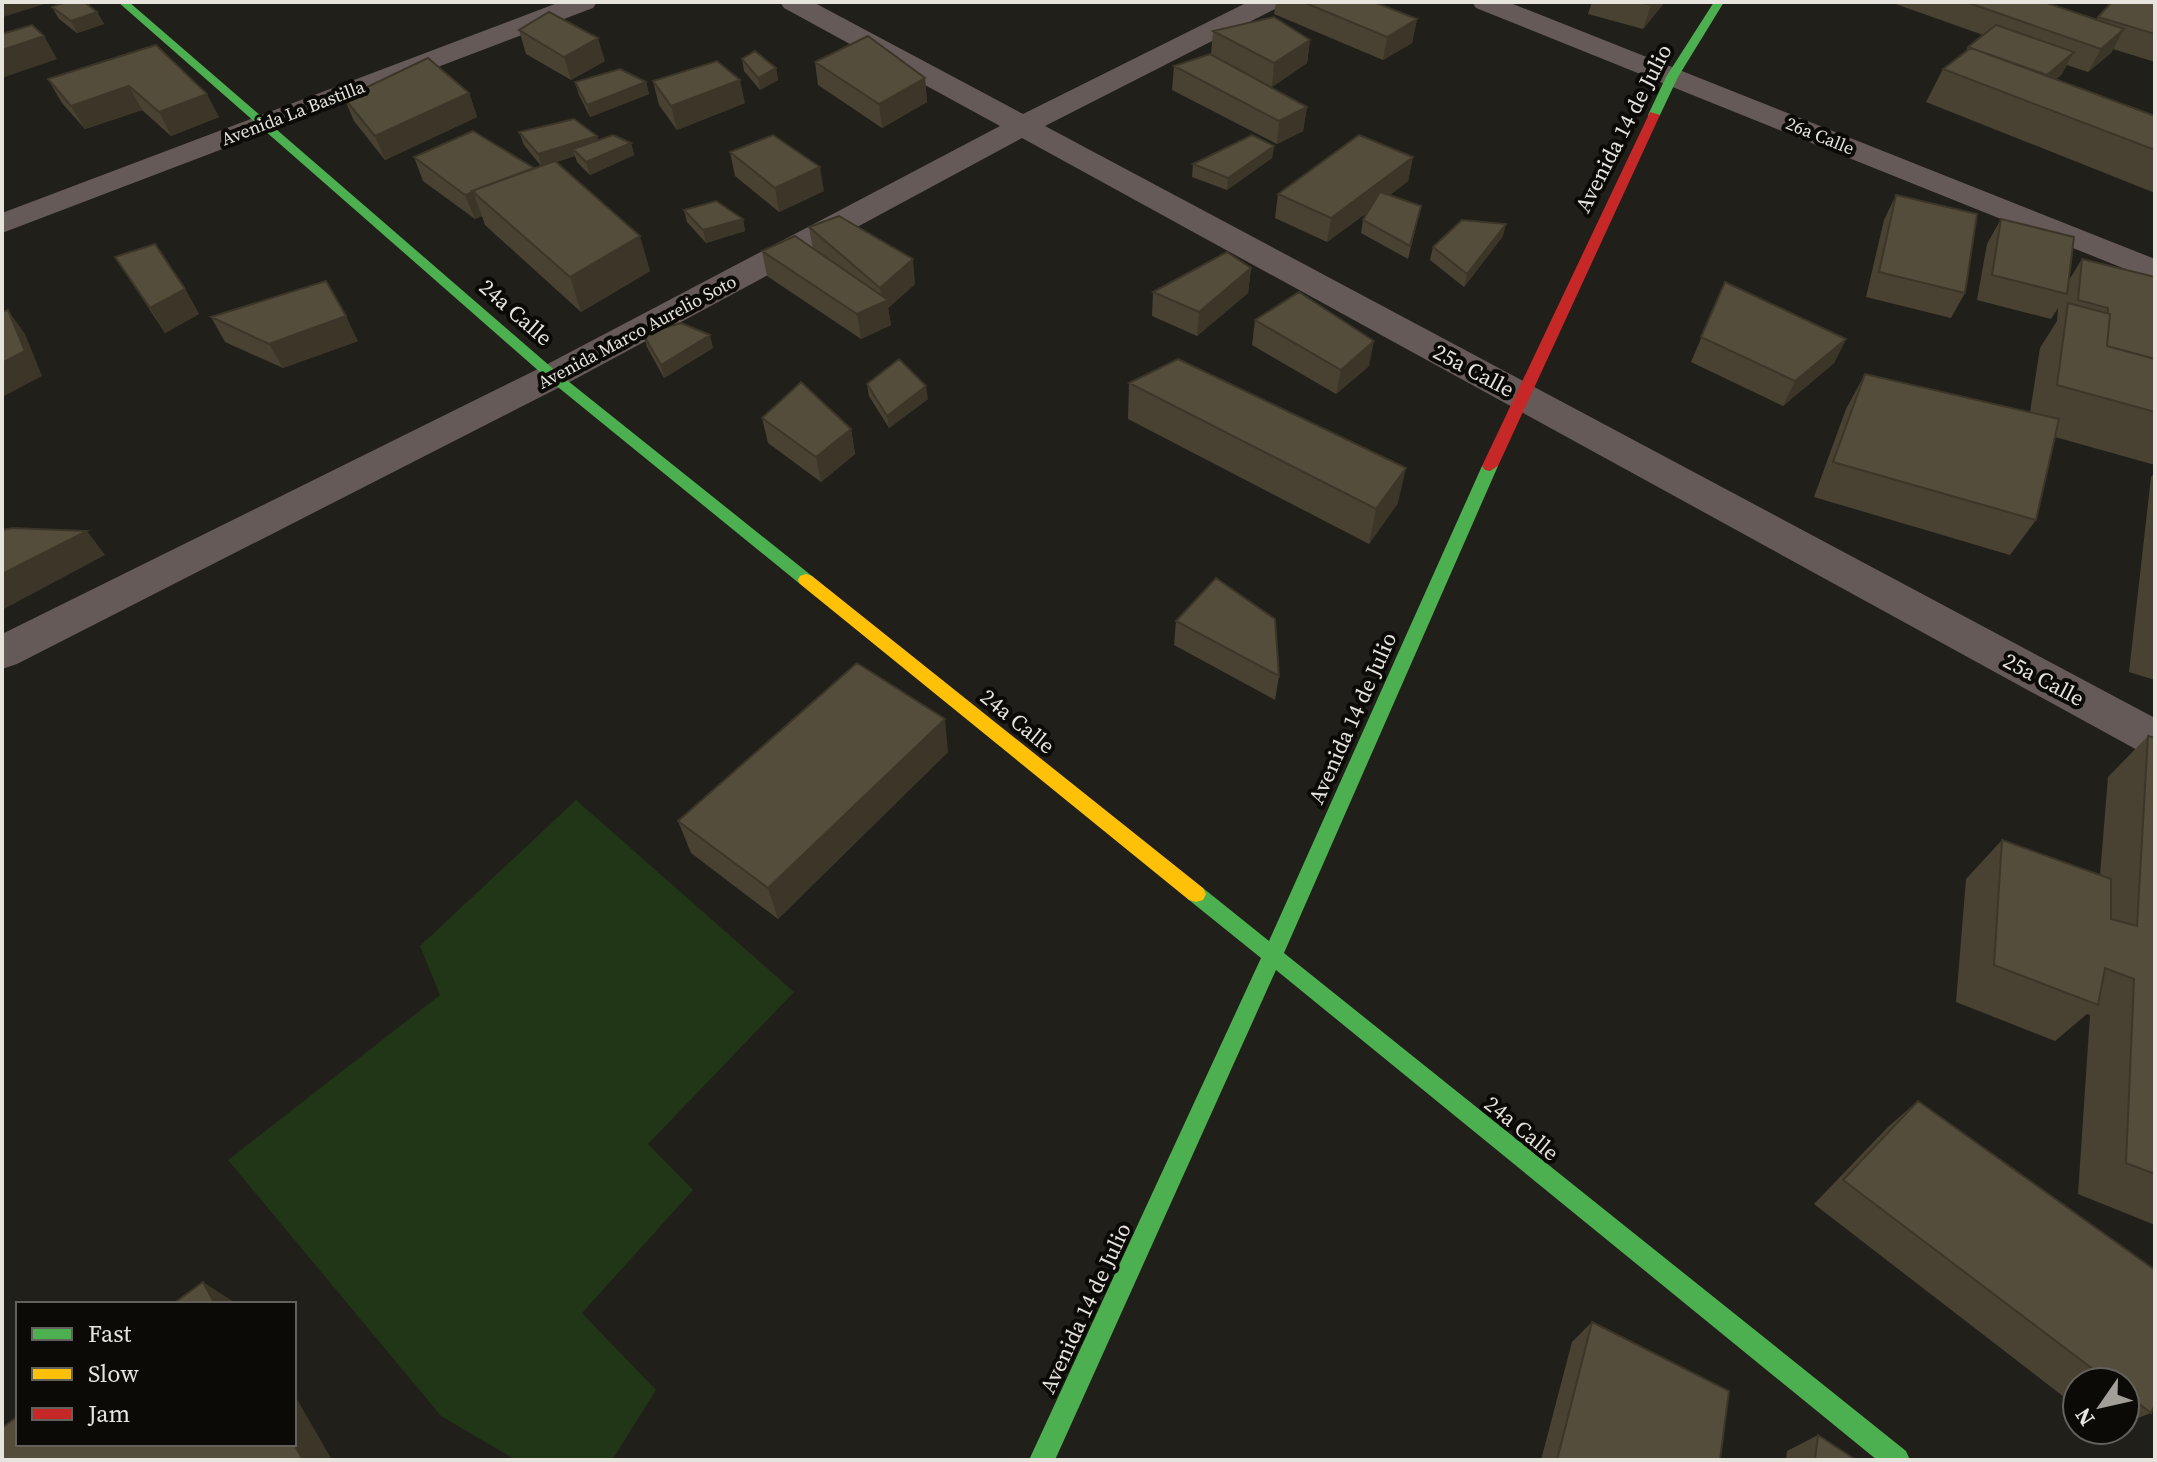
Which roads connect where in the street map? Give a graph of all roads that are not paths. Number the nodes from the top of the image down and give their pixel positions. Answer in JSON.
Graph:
{"nodes":[{"id":1,"x":123,"y":2,"type":"edge"},
{"id":2,"x":584,"y":2,"type":"edge"},
{"id":3,"x":793,"y":2,"type":"edge"},
{"id":4,"x":1268,"y":2,"type":"edge"},
{"id":5,"x":1485,"y":2,"type":"edge"},
{"id":6,"x":1719,"y":2,"type":"edge"},
{"id":7,"x":1672,"y":77,"type":"junction"},
{"id":8,"x":265,"y":124,"type":"junction"},
{"id":9,"x":1022,"y":126,"type":"junction"},
{"id":10,"x":2,"y":224,"type":"edge"},
{"id":11,"x":2155,"y":271,"type":"edge"},
{"id":12,"x":553,"y":376,"type":"junction"},
{"id":13,"x":1521,"y":396,"type":"junction"},
{"id":14,"x":2,"y":653,"type":"edge"},
{"id":15,"x":2155,"y":739,"type":"edge"},
{"id":16,"x":1271,"y":958,"type":"junction"},
{"id":17,"x":1042,"y":1460,"type":"edge"},
{"id":18,"x":1897,"y":1460,"type":"edge"}],
"edges":[{"from":1,"to":8,"type":"street","name":"24a Calle"},
{"from":2,"to":8,"type":"street","name":"Avenida La Bastilla"},
{"from":3,"to":9,"type":"street","name":"25a Calle"},
{"from":4,"to":9,"type":"street","name":"Avenida Marco Aurelio Soto"},
{"from":5,"to":7,"type":"street","name":"26a Calle"},
{"from":6,"to":7,"type":"street","name":"Avenida 14 de Julio"},
{"from":7,"to":11,"type":"street","name":"26a Calle"},
{"from":7,"to":13,"type":"street","name":"Avenida 14 de Julio"},
{"from":8,"to":10,"type":"street","name":"Avenida La Bastilla"},
{"from":8,"to":12,"type":"street","name":"24a Calle"},
{"from":9,"to":12,"type":"street","name":"Avenida Marco Aurelio Soto"},
{"from":9,"to":13,"type":"street","name":"25a Calle"},
{"from":12,"to":14,"type":"street","name":"Avenida Marco Aurelio Soto"},
{"from":12,"to":16,"type":"street","name":"24a Calle"},
{"from":13,"to":15,"type":"street","name":"25a Calle"},
{"from":13,"to":16,"type":"street","name":"Avenida 14 de Julio"},
{"from":16,"to":17,"type":"street","name":"Avenida 14 de Julio"},
{"from":16,"to":18,"type":"street","name":"24a Calle"}]}
